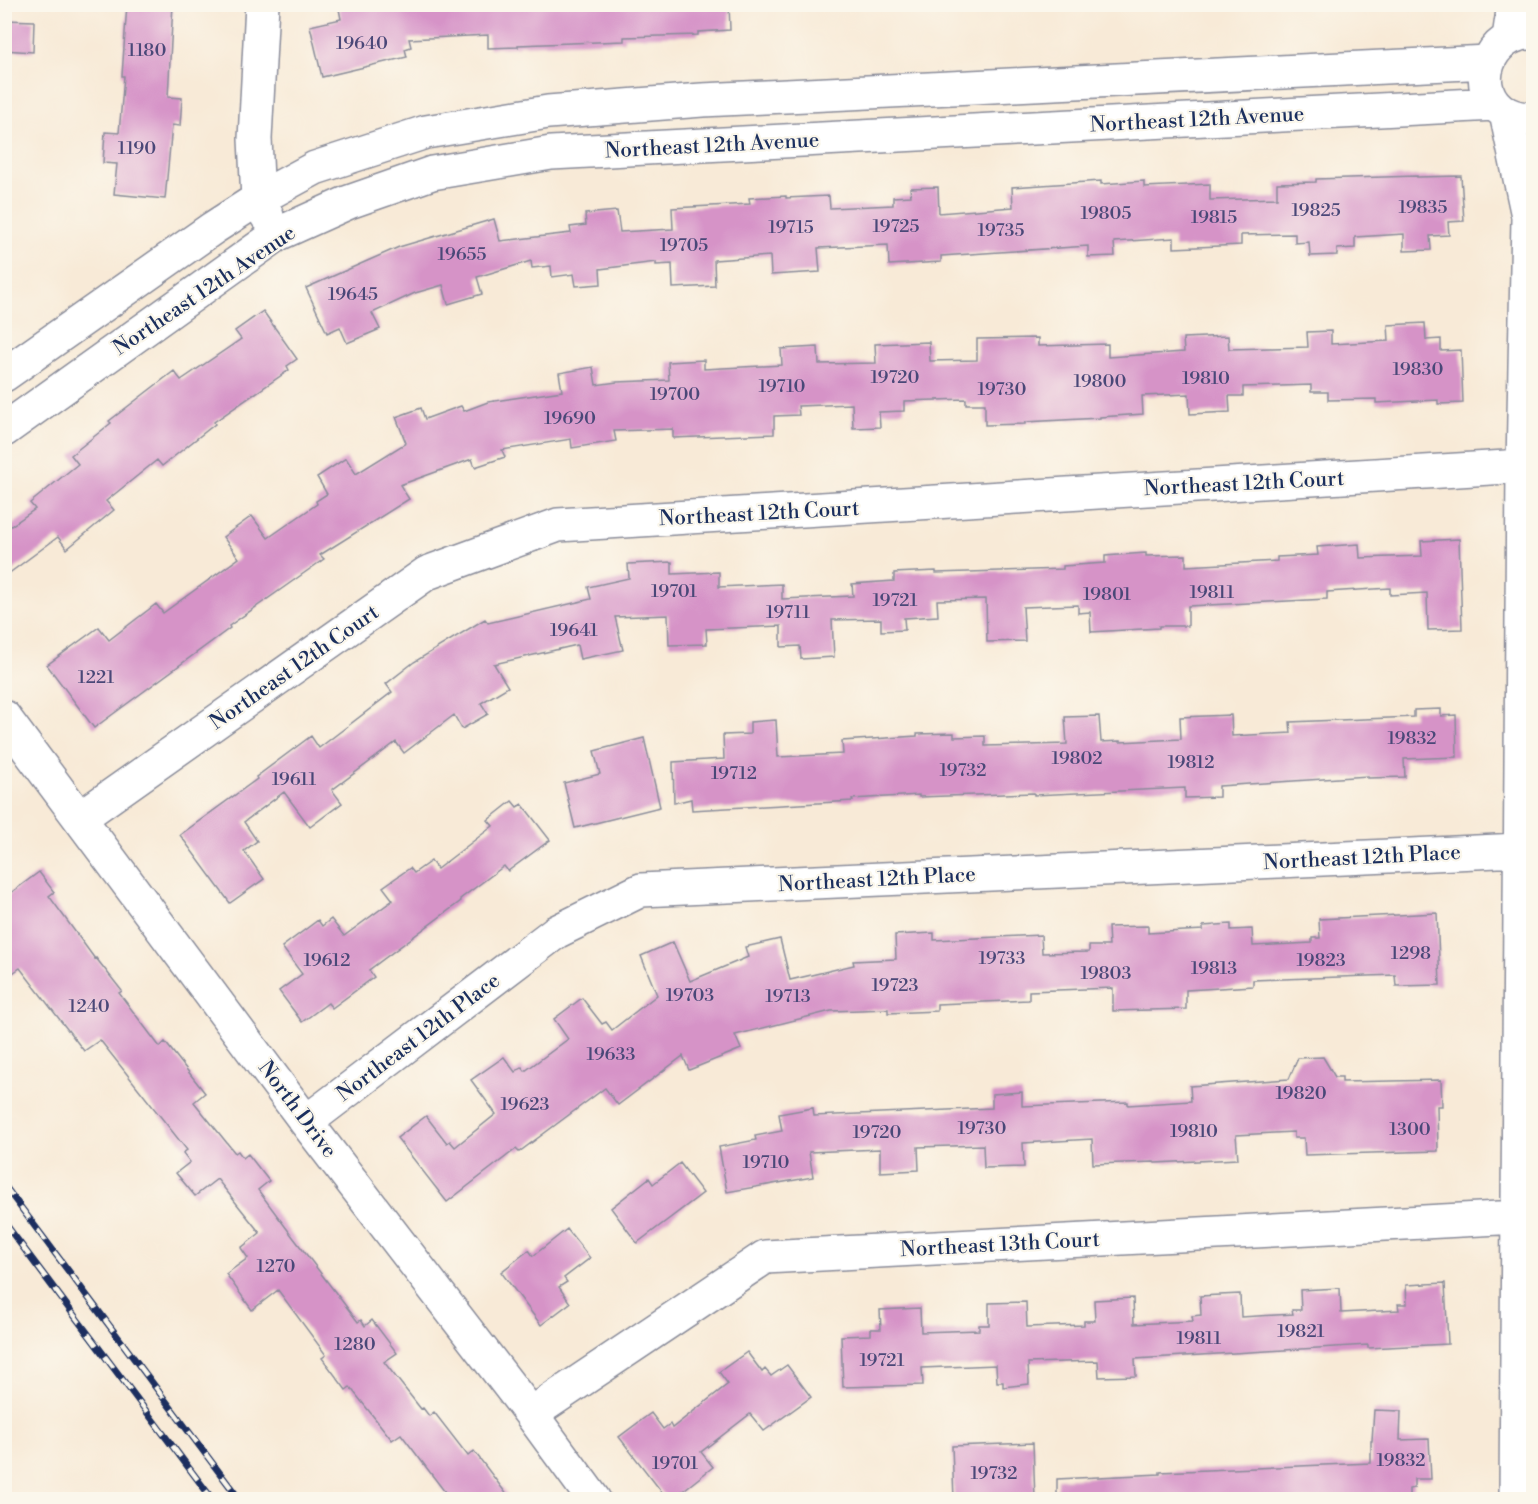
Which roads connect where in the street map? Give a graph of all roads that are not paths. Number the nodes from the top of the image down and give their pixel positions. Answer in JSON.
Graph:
{"nodes":[{"id":1,"x":262,"y":4,"type":"edge"},
{"id":2,"x":1514,"y":4,"type":"edge"},
{"id":3,"x":1521,"y":36,"type":"edge"},
{"id":4,"x":1488,"y":63,"type":"junction"},
{"id":5,"x":1512,"y":112,"type":"edge"},
{"id":6,"x":258,"y":199,"type":"junction"},
{"id":7,"x":1531,"y":204,"type":"edge"},
{"id":8,"x":278,"y":234,"type":"junction"},
{"id":9,"x":4,"y":375,"type":"edge"},
{"id":10,"x":4,"y":430,"type":"edge"},
{"id":11,"x":1523,"y":466,"type":"junction"},
{"id":12,"x":4,"y":717,"type":"edge"},
{"id":13,"x":80,"y":818,"type":"junction"},
{"id":14,"x":1520,"y":850,"type":"junction"},
{"id":15,"x":1526,"y":1020,"type":"edge"},
{"id":16,"x":306,"y":1122,"type":"junction"},
{"id":17,"x":1518,"y":1217,"type":"junction"},
{"id":18,"x":531,"y":1414,"type":"junction"},
{"id":19,"x":594,"y":1500,"type":"edge"},
{"id":20,"x":1516,"y":1500,"type":"edge"}],
"edges":[{"from":1,"to":6,"type":"street"},
{"from":2,"to":3,"type":"street"},
{"from":3,"to":4,"type":"street"},
{"from":4,"to":5,"type":"street"},
{"from":4,"to":6,"type":"street","name":"Northeast 12th Avenue"},
{"from":5,"to":7,"type":"street"},
{"from":5,"to":8,"type":"street","name":"Northeast 12th Avenue"},
{"from":6,"to":8,"type":"street"},
{"from":6,"to":9,"type":"street","name":"Northeast 12th Avenue"},
{"from":7,"to":11,"type":"street"},
{"from":8,"to":10,"type":"street","name":"Northeast 12th Avenue"},
{"from":11,"to":13,"type":"street","name":"Northeast 12th Court"},
{"from":11,"to":14,"type":"street"},
{"from":12,"to":13,"type":"street","name":"North Drive"},
{"from":13,"to":16,"type":"street","name":"North Drive"},
{"from":14,"to":15,"type":"street"},
{"from":14,"to":16,"type":"street","name":"Northeast 12th Place"},
{"from":15,"to":17,"type":"street"},
{"from":16,"to":18,"type":"street","name":"North Drive"},
{"from":17,"to":18,"type":"street","name":"Northeast 13th Court"},
{"from":17,"to":20,"type":"street"},
{"from":18,"to":19,"type":"street","name":"North Drive"}]}
